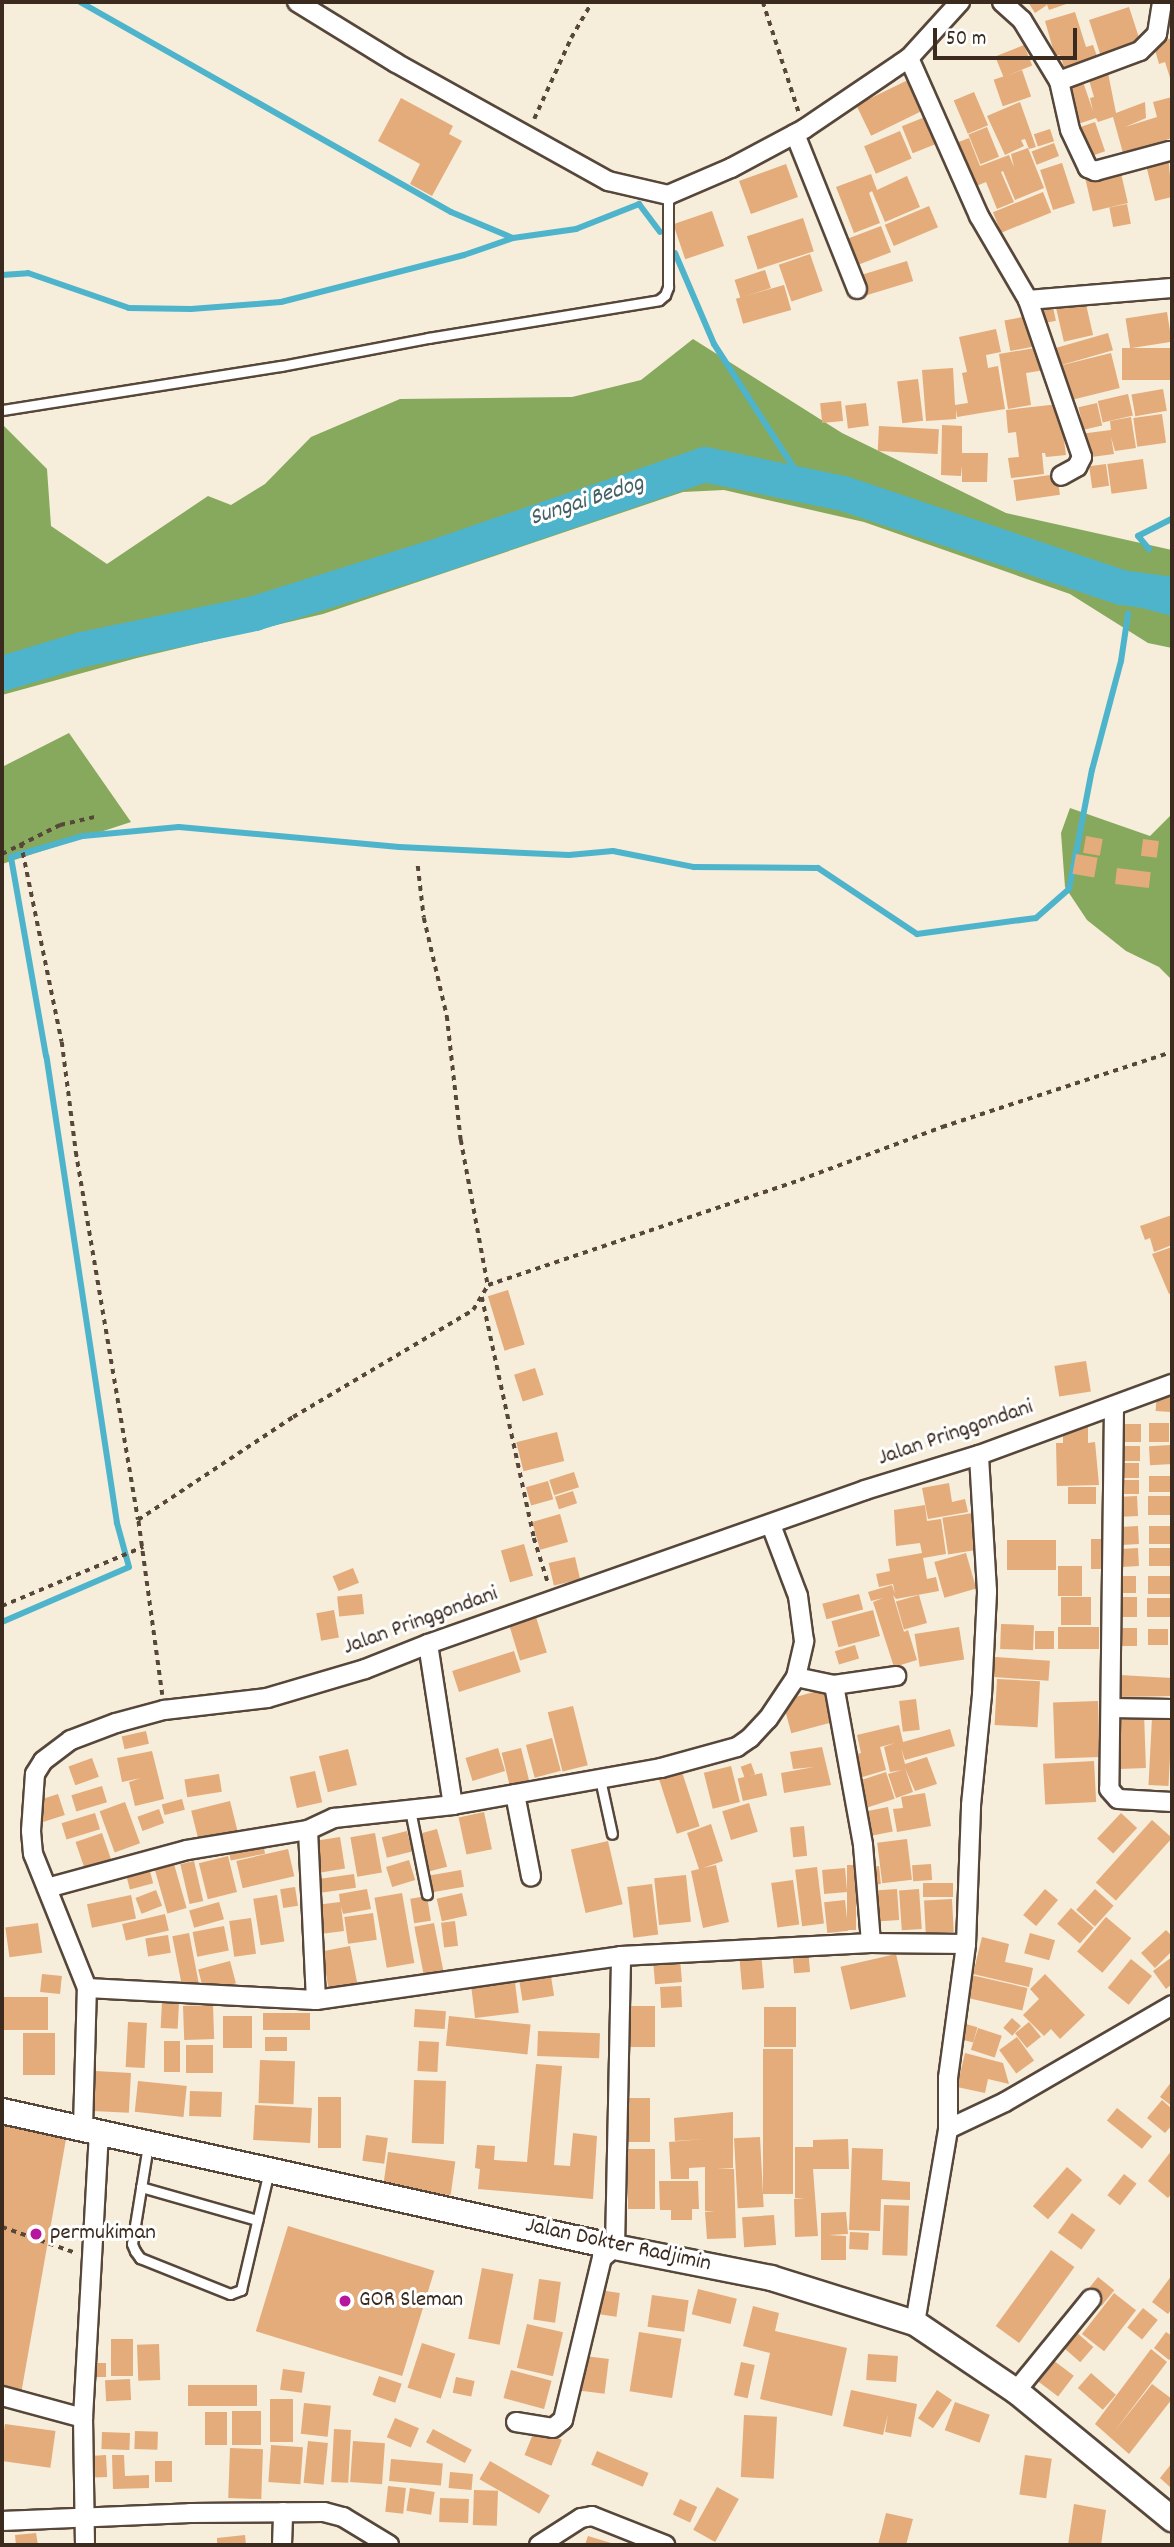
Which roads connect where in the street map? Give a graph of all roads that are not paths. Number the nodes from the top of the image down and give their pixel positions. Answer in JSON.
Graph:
{"nodes":[{"id":1,"x":297,"y":2,"type":"edge"},
{"id":2,"x":960,"y":2,"type":"edge"},
{"id":3,"x":1002,"y":2,"type":"edge"},
{"id":4,"x":1162,"y":2,"type":"edge"},
{"id":5,"x":909,"y":58,"type":"junction"},
{"id":6,"x":1059,"y":81,"type":"junction"},
{"id":7,"x":800,"y":131,"type":"junction"},
{"id":8,"x":1169,"y":150,"type":"dead end"},
{"id":9,"x":668,"y":195,"type":"junction"},
{"id":10,"x":1172,"y":288,"type":"edge"},
{"id":11,"x":857,"y":289,"type":"dead end"},
{"id":12,"x":1028,"y":300,"type":"junction"},
{"id":13,"x":2,"y":410,"type":"edge"},
{"id":14,"x":1061,"y":476,"type":"dead end"},
{"id":15,"x":1172,"y":1384,"type":"edge"},
{"id":16,"x":1114,"y":1407,"type":"junction"},
{"id":17,"x":979,"y":1455,"type":"junction"},
{"id":18,"x":771,"y":1525,"type":"junction"},
{"id":19,"x":428,"y":1644,"type":"junction"},
{"id":20,"x":896,"y":1676,"type":"dead end"},
{"id":21,"x":796,"y":1677,"type":"junction"},
{"id":22,"x":834,"y":1685,"type":"junction"},
{"id":23,"x":1111,"y":1708,"type":"junction"},
{"id":24,"x":1172,"y":1709,"type":"edge"},
{"id":25,"x":600,"y":1779,"type":"junction"},
{"id":26,"x":515,"y":1794,"type":"junction"},
{"id":27,"x":1172,"y":1802,"type":"edge"},
{"id":28,"x":453,"y":1805,"type":"junction"},
{"id":29,"x":410,"y":1810,"type":"junction"},
{"id":30,"x":307,"y":1830,"type":"junction"},
{"id":31,"x":612,"y":1834,"type":"dead end"},
{"id":32,"x":531,"y":1876,"type":"dead end"},
{"id":33,"x":47,"y":1888,"type":"junction"},
{"id":34,"x":427,"y":1894,"type":"dead end"},
{"id":35,"x":872,"y":1944,"type":"junction"},
{"id":36,"x":966,"y":1944,"type":"junction"},
{"id":37,"x":621,"y":1956,"type":"junction"},
{"id":38,"x":87,"y":1988,"type":"junction"},
{"id":39,"x":316,"y":2000,"type":"junction"},
{"id":40,"x":1170,"y":2009,"type":"edge"},
{"id":41,"x":2,"y":2111,"type":"edge"},
{"id":42,"x":948,"y":2129,"type":"junction"},
{"id":43,"x":91,"y":2130,"type":"junction"},
{"id":44,"x":148,"y":2143,"type":"junction"},
{"id":45,"x":269,"y":2169,"type":"junction"},
{"id":46,"x":141,"y":2187,"type":"junction"},
{"id":47,"x":257,"y":2220,"type":"junction"},
{"id":48,"x":615,"y":2248,"type":"junction"},
{"id":49,"x":1091,"y":2299,"type":"dead end"},
{"id":50,"x":915,"y":2323,"type":"junction"},
{"id":51,"x":1016,"y":2391,"type":"junction"},
{"id":52,"x":2,"y":2396,"type":"edge"},
{"id":53,"x":83,"y":2417,"type":"junction"},
{"id":54,"x":516,"y":2422,"type":"dead end"},
{"id":55,"x":283,"y":2512,"type":"junction"},
{"id":56,"x":84,"y":2519,"type":"junction"},
{"id":57,"x":1172,"y":2519,"type":"edge"},
{"id":58,"x":2,"y":2521,"type":"edge"},
{"id":59,"x":85,"y":2545,"type":"edge"},
{"id":60,"x":282,"y":2545,"type":"edge"},
{"id":61,"x":389,"y":2545,"type":"edge"},
{"id":62,"x":539,"y":2545,"type":"edge"},
{"id":63,"x":665,"y":2545,"type":"edge"}],
"edges":[{"from":1,"to":9,"type":"street"},
{"from":2,"to":5,"type":"street"},
{"from":3,"to":6,"type":"street"},
{"from":4,"to":6,"type":"street"},
{"from":5,"to":7,"type":"street"},
{"from":5,"to":12,"type":"street"},
{"from":6,"to":8,"type":"street"},
{"from":7,"to":9,"type":"street"},
{"from":7,"to":11,"type":"street"},
{"from":9,"to":13,"type":"lane"},
{"from":10,"to":12,"type":"street"},
{"from":12,"to":14,"type":"street"},
{"from":15,"to":16,"type":"street","name":"Jalan Pringgondani"},
{"from":16,"to":17,"type":"street","name":"Jalan Pringgondani"},
{"from":16,"to":23,"type":"street"},
{"from":17,"to":18,"type":"street","name":"Jalan Pringgondani"},
{"from":17,"to":36,"type":"street"},
{"from":18,"to":19,"type":"street","name":"Jalan Pringgondani"},
{"from":18,"to":21,"type":"street"},
{"from":19,"to":28,"type":"street"},
{"from":19,"to":33,"type":"street","name":"Jalan Pringgondani"},
{"from":20,"to":22,"type":"street"},
{"from":21,"to":22,"type":"street"},
{"from":21,"to":25,"type":"street"},
{"from":22,"to":35,"type":"street"},
{"from":23,"to":24,"type":"street"},
{"from":23,"to":27,"type":"street"},
{"from":25,"to":26,"type":"street"},
{"from":25,"to":31,"type":"lane"},
{"from":26,"to":28,"type":"street"},
{"from":26,"to":32,"type":"street"},
{"from":28,"to":29,"type":"street"},
{"from":29,"to":30,"type":"street"},
{"from":29,"to":34,"type":"lane"},
{"from":30,"to":33,"type":"street"},
{"from":30,"to":39,"type":"street"},
{"from":33,"to":38,"type":"street","name":"Jalan Pringgondani"},
{"from":35,"to":36,"type":"street"},
{"from":35,"to":37,"type":"street"},
{"from":36,"to":42,"type":"street"},
{"from":37,"to":39,"type":"street"},
{"from":37,"to":48,"type":"street"},
{"from":38,"to":39,"type":"street"},
{"from":38,"to":43,"type":"street","name":"Jalan Pringgondani"},
{"from":40,"to":42,"type":"street"},
{"from":41,"to":43,"type":"main road","name":"Jalan Dokter Radjimin"},
{"from":42,"to":50,"type":"street"},
{"from":43,"to":44,"type":"main road","name":"Jalan Dokter Radjimin"},
{"from":43,"to":53,"type":"street","name":"Jalan Pringgondani"},
{"from":44,"to":45,"type":"main road","name":"Jalan Dokter Radjimin"},
{"from":44,"to":46,"type":"lane"},
{"from":45,"to":47,"type":"lane"},
{"from":45,"to":48,"type":"main road","name":"Jalan Dokter Radjimin"},
{"from":46,"to":47,"type":"lane"},
{"from":46,"to":47,"type":"lane"},
{"from":48,"to":50,"type":"main road","name":"Jalan Dokter Radjimin"},
{"from":48,"to":54,"type":"street"},
{"from":49,"to":51,"type":"street"},
{"from":50,"to":51,"type":"main road","name":"Jalan Dokter Radjimin"},
{"from":51,"to":57,"type":"main road","name":"Jalan Dokter Radjimin"},
{"from":52,"to":53,"type":"street"},
{"from":53,"to":56,"type":"street","name":"Jalan Pringgondani"},
{"from":55,"to":56,"type":"street"},
{"from":55,"to":60,"type":"street"},
{"from":55,"to":61,"type":"street"},
{"from":56,"to":58,"type":"street"},
{"from":56,"to":59,"type":"street","name":"Jalan Pringgondani"},
{"from":62,"to":63,"type":"street"}]}
